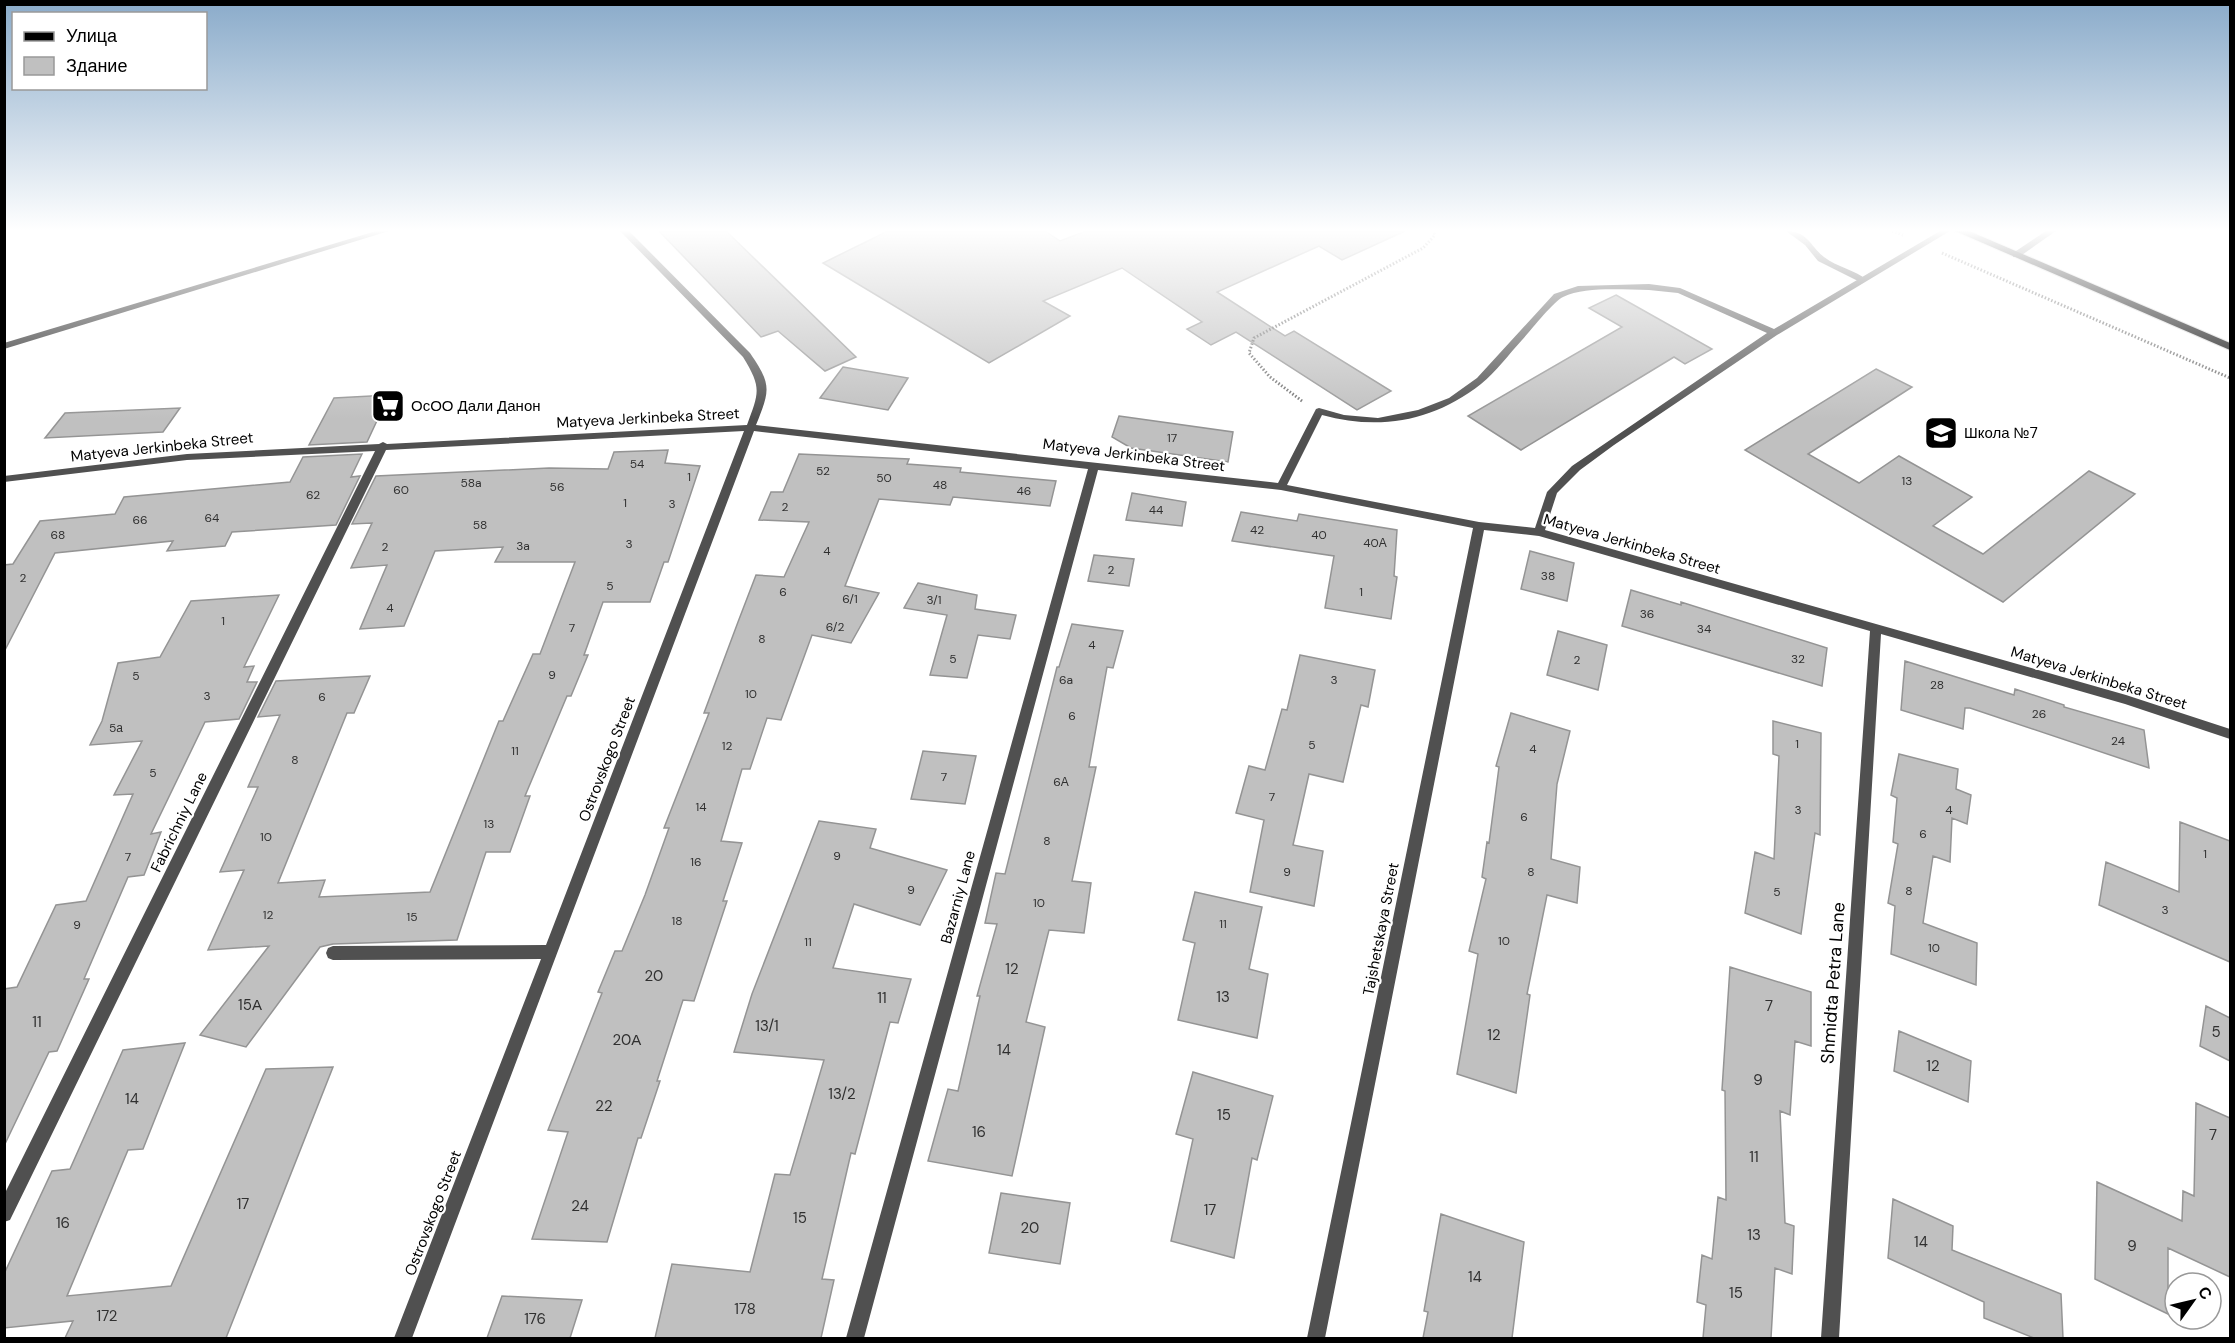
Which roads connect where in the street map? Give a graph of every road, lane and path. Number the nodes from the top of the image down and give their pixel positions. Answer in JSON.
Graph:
{"nodes":[{"id":1,"x":177,"y":294,"type":"edge"},
{"id":2,"x":686,"y":294,"type":"edge"},
{"id":3,"x":1337,"y":294,"type":"edge"},
{"id":4,"x":1564,"y":294,"type":"edge"},
{"id":5,"x":1686,"y":294,"type":"edge"},
{"id":6,"x":1840,"y":294,"type":"edge"},
{"id":7,"x":2037,"y":294,"type":"edge"},
{"id":8,"x":2106,"y":294,"type":"edge"},
{"id":9,"x":1774,"y":333,"type":"junction"},
{"id":10,"x":4,"y":346,"type":"edge"},
{"id":11,"x":2230,"y":347,"type":"edge"},
{"id":12,"x":2230,"y":378,"type":"edge"},
{"id":13,"x":1319,"y":411,"type":"junction"},
{"id":14,"x":752,"y":428,"type":"junction"},
{"id":15,"x":383,"y":445,"type":"junction"},
{"id":16,"x":1094,"y":465,"type":"junction"},
{"id":17,"x":4,"y":479,"type":"edge"},
{"id":18,"x":1281,"y":487,"type":"junction"},
{"id":19,"x":1479,"y":526,"type":"junction"},
{"id":20,"x":1539,"y":532,"type":"junction"},
{"id":21,"x":1875,"y":629,"type":"junction"},
{"id":22,"x":2230,"y":734,"type":"edge"},
{"id":23,"x":550,"y":952,"type":"junction"},
{"id":24,"x":333,"y":953,"type":"dead end"},
{"id":25,"x":4,"y":1214,"type":"edge"},
{"id":26,"x":403,"y":1338,"type":"edge"},
{"id":27,"x":855,"y":1338,"type":"edge"},
{"id":28,"x":1316,"y":1338,"type":"edge"},
{"id":29,"x":1830,"y":1338,"type":"edge"}],
"edges":[{"from":1,"to":10,"type":"main road"},
{"from":2,"to":14,"type":"street","name":"Ostrovskogo Street"},
{"from":3,"to":13,"type":"path"},
{"from":4,"to":13,"type":"street"},
{"from":5,"to":9,"type":"street"},
{"from":6,"to":9,"type":"street"},
{"from":7,"to":12,"type":"path"},
{"from":8,"to":11,"type":"main road"},
{"from":9,"to":20,"type":"street"},
{"from":13,"to":18,"type":"street"},
{"from":14,"to":15,"type":"street","name":"Matyeva Jerkinbeka Street"},
{"from":14,"to":16,"type":"street","name":"Matyeva Jerkinbeka Street"},
{"from":14,"to":23,"type":"street","name":"Ostrovskogo Street"},
{"from":15,"to":17,"type":"street","name":"Matyeva Jerkinbeka Street"},
{"from":15,"to":25,"type":"street","name":"Fabrichniy Lane"},
{"from":16,"to":18,"type":"street","name":"Matyeva Jerkinbeka Street"},
{"from":16,"to":27,"type":"street","name":"Bazarniy Lane"},
{"from":18,"to":19,"type":"street","name":"Matyeva Jerkinbeka Street"},
{"from":19,"to":20,"type":"street","name":"Matyeva Jerkinbeka Street"},
{"from":19,"to":28,"type":"street","name":"Tajshetskaya Street"},
{"from":20,"to":21,"type":"street","name":"Matyeva Jerkinbeka Street"},
{"from":21,"to":22,"type":"street","name":"Matyeva Jerkinbeka Street"},
{"from":21,"to":29,"type":"street","name":"Shmidta Petra Lane"},
{"from":23,"to":24,"type":"street"},
{"from":23,"to":26,"type":"street","name":"Ostrovskogo Street"}]}
